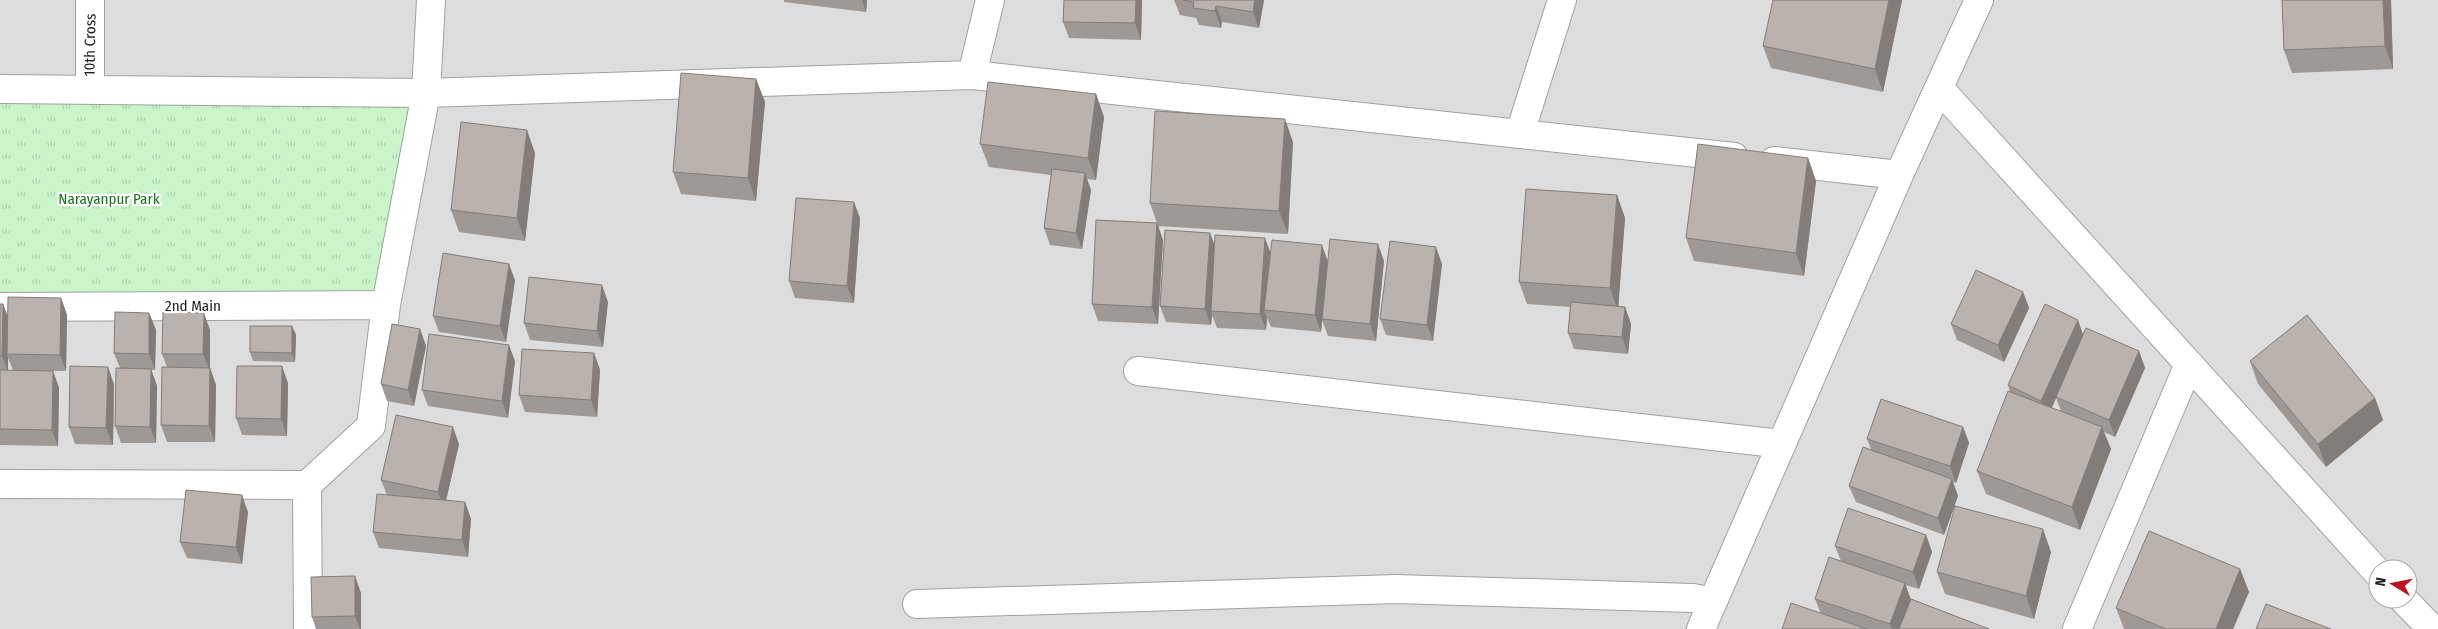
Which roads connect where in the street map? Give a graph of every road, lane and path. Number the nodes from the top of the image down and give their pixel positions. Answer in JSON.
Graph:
{"nodes":[{"id":1,"x":90,"y":0,"type":"edge"},
{"id":2,"x":431,"y":0,"type":"edge"},
{"id":3,"x":990,"y":0,"type":"edge"},
{"id":4,"x":1562,"y":0,"type":"edge"},
{"id":5,"x":1978,"y":0,"type":"edge"},
{"id":6,"x":972,"y":75,"type":"junction"},
{"id":7,"x":1939,"y":88,"type":"junction"},
{"id":8,"x":0,"y":89,"type":"edge"},
{"id":9,"x":90,"y":89,"type":"junction"},
{"id":10,"x":426,"y":93,"type":"junction"},
{"id":11,"x":1520,"y":133,"type":"junction"},
{"id":12,"x":1899,"y":175,"type":"junction"},
{"id":13,"x":386,"y":305,"type":"junction"},
{"id":14,"x":0,"y":307,"type":"edge"},
{"id":15,"x":2189,"y":364,"type":"junction"},
{"id":16,"x":1138,"y":371,"type":"dead end"},
{"id":17,"x":1782,"y":444,"type":"junction"},
{"id":18,"x":0,"y":484,"type":"edge"},
{"id":19,"x":307,"y":485,"type":"junction"},
{"id":20,"x":2368,"y":561,"type":"edge"},
{"id":21,"x":1713,"y":602,"type":"junction"},
{"id":22,"x":917,"y":604,"type":"dead end"},
{"id":23,"x":2413,"y":609,"type":"edge"},
{"id":24,"x":308,"y":629,"type":"edge"},
{"id":25,"x":1701,"y":629,"type":"edge"},
{"id":26,"x":2077,"y":629,"type":"edge"},
{"id":27,"x":2432,"y":629,"type":"edge"}],
"edges":[{"from":1,"to":9,"type":"street","name":"10th Cross"},
{"from":2,"to":10,"type":"street"},
{"from":3,"to":6,"type":"street"},
{"from":4,"to":11,"type":"street"},
{"from":5,"to":7,"type":"street"},
{"from":6,"to":10,"type":"street"},
{"from":6,"to":11,"type":"street"},
{"from":7,"to":12,"type":"street"},
{"from":7,"to":15,"type":"street"},
{"from":8,"to":9,"type":"street"},
{"from":9,"to":10,"type":"street"},
{"from":10,"to":13,"type":"street"},
{"from":11,"to":12,"type":"street"},
{"from":12,"to":17,"type":"street"},
{"from":13,"to":14,"type":"street","name":"2nd Main"},
{"from":13,"to":19,"type":"street"},
{"from":15,"to":20,"type":"street"},
{"from":15,"to":26,"type":"street"},
{"from":16,"to":17,"type":"street"},
{"from":17,"to":21,"type":"street"},
{"from":18,"to":19,"type":"street"},
{"from":19,"to":24,"type":"street"},
{"from":21,"to":22,"type":"street"},
{"from":21,"to":25,"type":"street"},
{"from":23,"to":27,"type":"street"}]}
